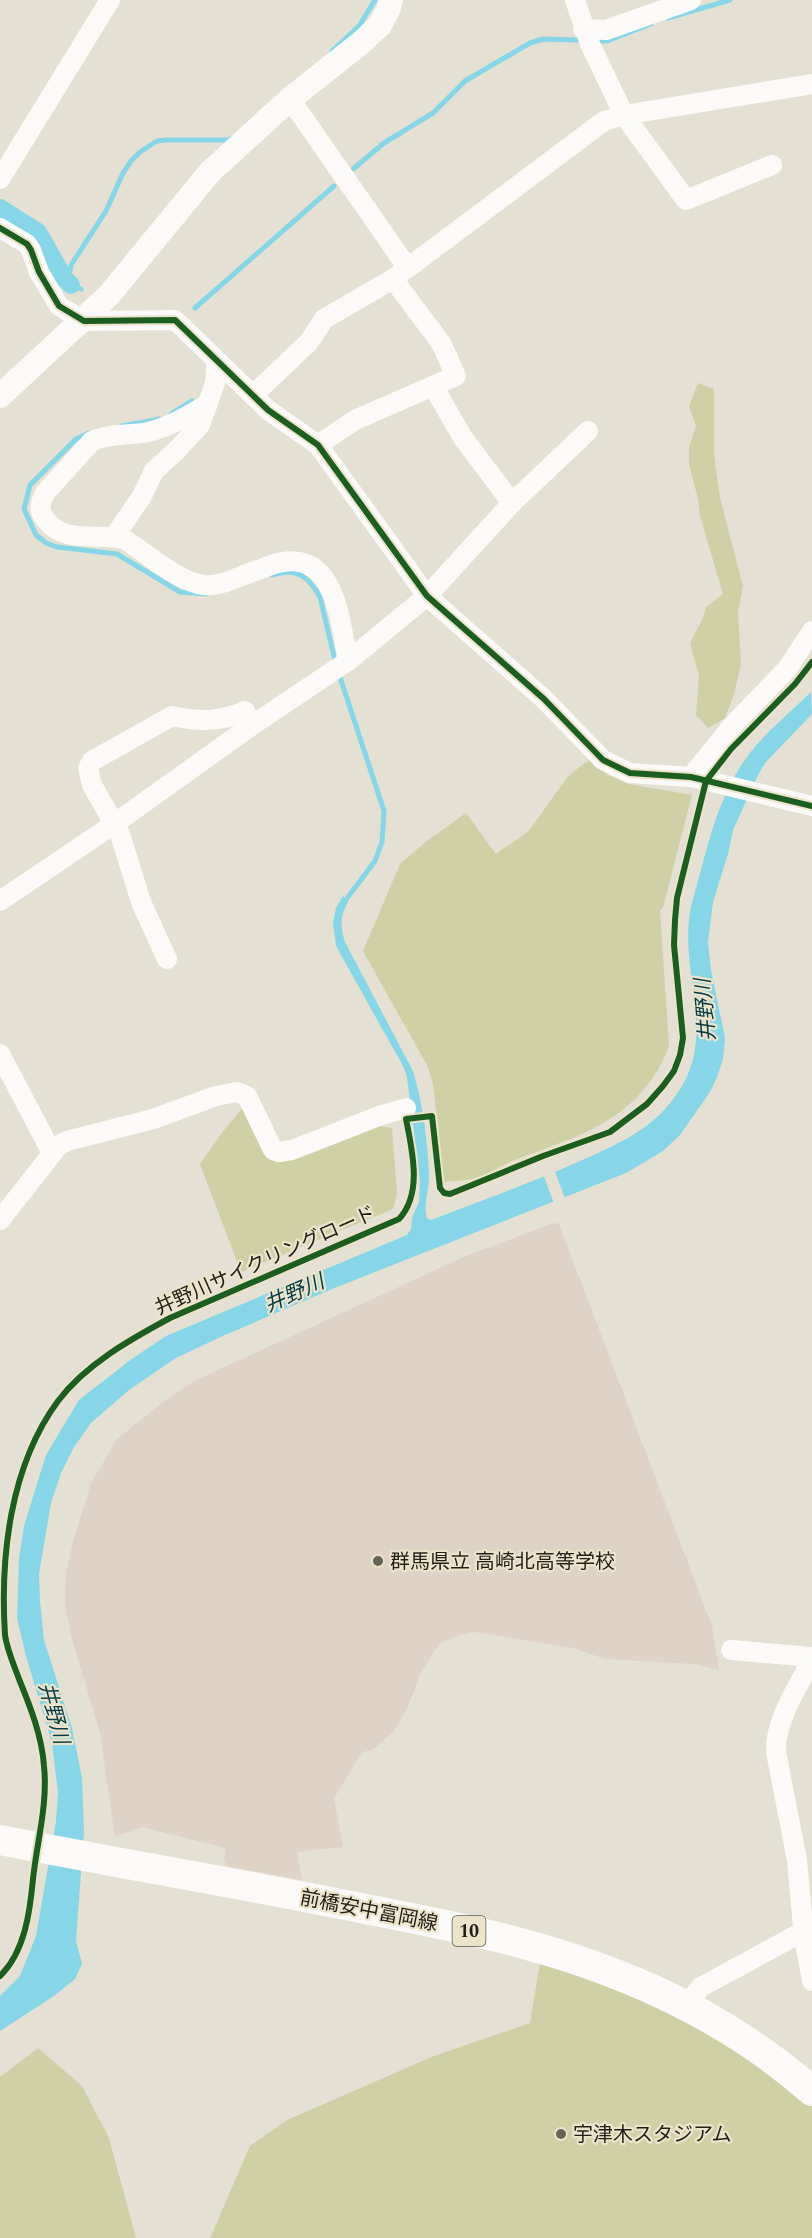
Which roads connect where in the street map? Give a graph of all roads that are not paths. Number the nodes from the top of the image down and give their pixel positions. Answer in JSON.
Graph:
{"nodes":[{"id":1,"x":110,"y":0,"type":"edge"},
{"id":2,"x":391,"y":0,"type":"edge"},
{"id":3,"x":575,"y":0,"type":"edge"},
{"id":4,"x":691,"y":0,"type":"edge"},
{"id":5,"x":583,"y":29,"type":"junction"},
{"id":6,"x":812,"y":84,"type":"edge"},
{"id":7,"x":290,"y":99,"type":"junction"},
{"id":8,"x":624,"y":116,"type":"junction"},
{"id":9,"x":772,"y":165,"type":"dead end"},
{"id":10,"x":0,"y":178,"type":"edge"},
{"id":11,"x":0,"y":228,"type":"edge"},
{"id":12,"x":400,"y":273,"type":"junction"},
{"id":13,"x":84,"y":321,"type":"junction"},
{"id":14,"x":217,"y":362,"type":"junction"},
{"id":15,"x":433,"y":386,"type":"junction"},
{"id":16,"x":254,"y":394,"type":"junction"},
{"id":17,"x":0,"y":396,"type":"edge"},
{"id":18,"x":208,"y":404,"type":"junction"},
{"id":19,"x":588,"y":431,"type":"dead end"},
{"id":20,"x":318,"y":445,"type":"junction"},
{"id":21,"x":512,"y":503,"type":"junction"},
{"id":22,"x":114,"y":537,"type":"junction"},
{"id":23,"x":428,"y":596,"type":"junction"},
{"id":24,"x":812,"y":631,"type":"edge"},
{"id":25,"x":340,"y":666,"type":"junction"},
{"id":26,"x":251,"y":726,"type":"junction"},
{"id":27,"x":691,"y":777,"type":"junction"},
{"id":28,"x":812,"y":806,"type":"edge"},
{"id":29,"x":114,"y":824,"type":"junction"},
{"id":30,"x":0,"y":901,"type":"edge"},
{"id":31,"x":167,"y":959,"type":"dead end"},
{"id":32,"x":0,"y":1054,"type":"edge"},
{"id":33,"x":408,"y":1115,"type":"dead end"},
{"id":34,"x":52,"y":1153,"type":"junction"},
{"id":35,"x":0,"y":1220,"type":"edge"},
{"id":36,"x":731,"y":1650,"type":"dead end"},
{"id":37,"x":812,"y":1658,"type":"edge"},
{"id":38,"x":0,"y":1840,"type":"edge"},
{"id":39,"x":807,"y":1935,"type":"edge"},
{"id":40,"x":812,"y":1981,"type":"edge"},
{"id":41,"x":686,"y":2006,"type":"junction"},
{"id":42,"x":812,"y":2091,"type":"edge"}],
"edges":[{"from":1,"to":10,"type":"street"},
{"from":2,"to":7,"type":"street"},
{"from":3,"to":5,"type":"street"},
{"from":4,"to":5,"type":"street"},
{"from":5,"to":8,"type":"street"},
{"from":6,"to":8,"type":"street"},
{"from":7,"to":12,"type":"street"},
{"from":7,"to":13,"type":"street"},
{"from":8,"to":9,"type":"street"},
{"from":8,"to":12,"type":"street"},
{"from":11,"to":13,"type":"street"},
{"from":12,"to":15,"type":"street"},
{"from":12,"to":16,"type":"street"},
{"from":13,"to":14,"type":"street"},
{"from":13,"to":17,"type":"street"},
{"from":14,"to":16,"type":"street"},
{"from":14,"to":18,"type":"street"},
{"from":15,"to":20,"type":"street"},
{"from":15,"to":21,"type":"street"},
{"from":16,"to":20,"type":"street"},
{"from":18,"to":22,"type":"street"},
{"from":18,"to":22,"type":"street"},
{"from":19,"to":21,"type":"street"},
{"from":20,"to":23,"type":"street"},
{"from":21,"to":23,"type":"street"},
{"from":22,"to":25,"type":"street"},
{"from":23,"to":25,"type":"street"},
{"from":23,"to":27,"type":"street"},
{"from":24,"to":27,"type":"street"},
{"from":25,"to":26,"type":"street"},
{"from":26,"to":29,"type":"street"},
{"from":26,"to":29,"type":"street"},
{"from":27,"to":28,"type":"street"},
{"from":29,"to":30,"type":"street"},
{"from":29,"to":31,"type":"street"},
{"from":32,"to":34,"type":"street"},
{"from":33,"to":34,"type":"street"},
{"from":34,"to":35,"type":"street"},
{"from":36,"to":37,"type":"street"},
{"from":37,"to":39,"type":"street"},
{"from":38,"to":41,"type":"main road","name":"前橋安中富岡線","number":"10"},
{"from":39,"to":40,"type":"street"},
{"from":39,"to":41,"type":"street"},
{"from":41,"to":42,"type":"main road","name":"前橋安中富岡線","number":"10"}]}
